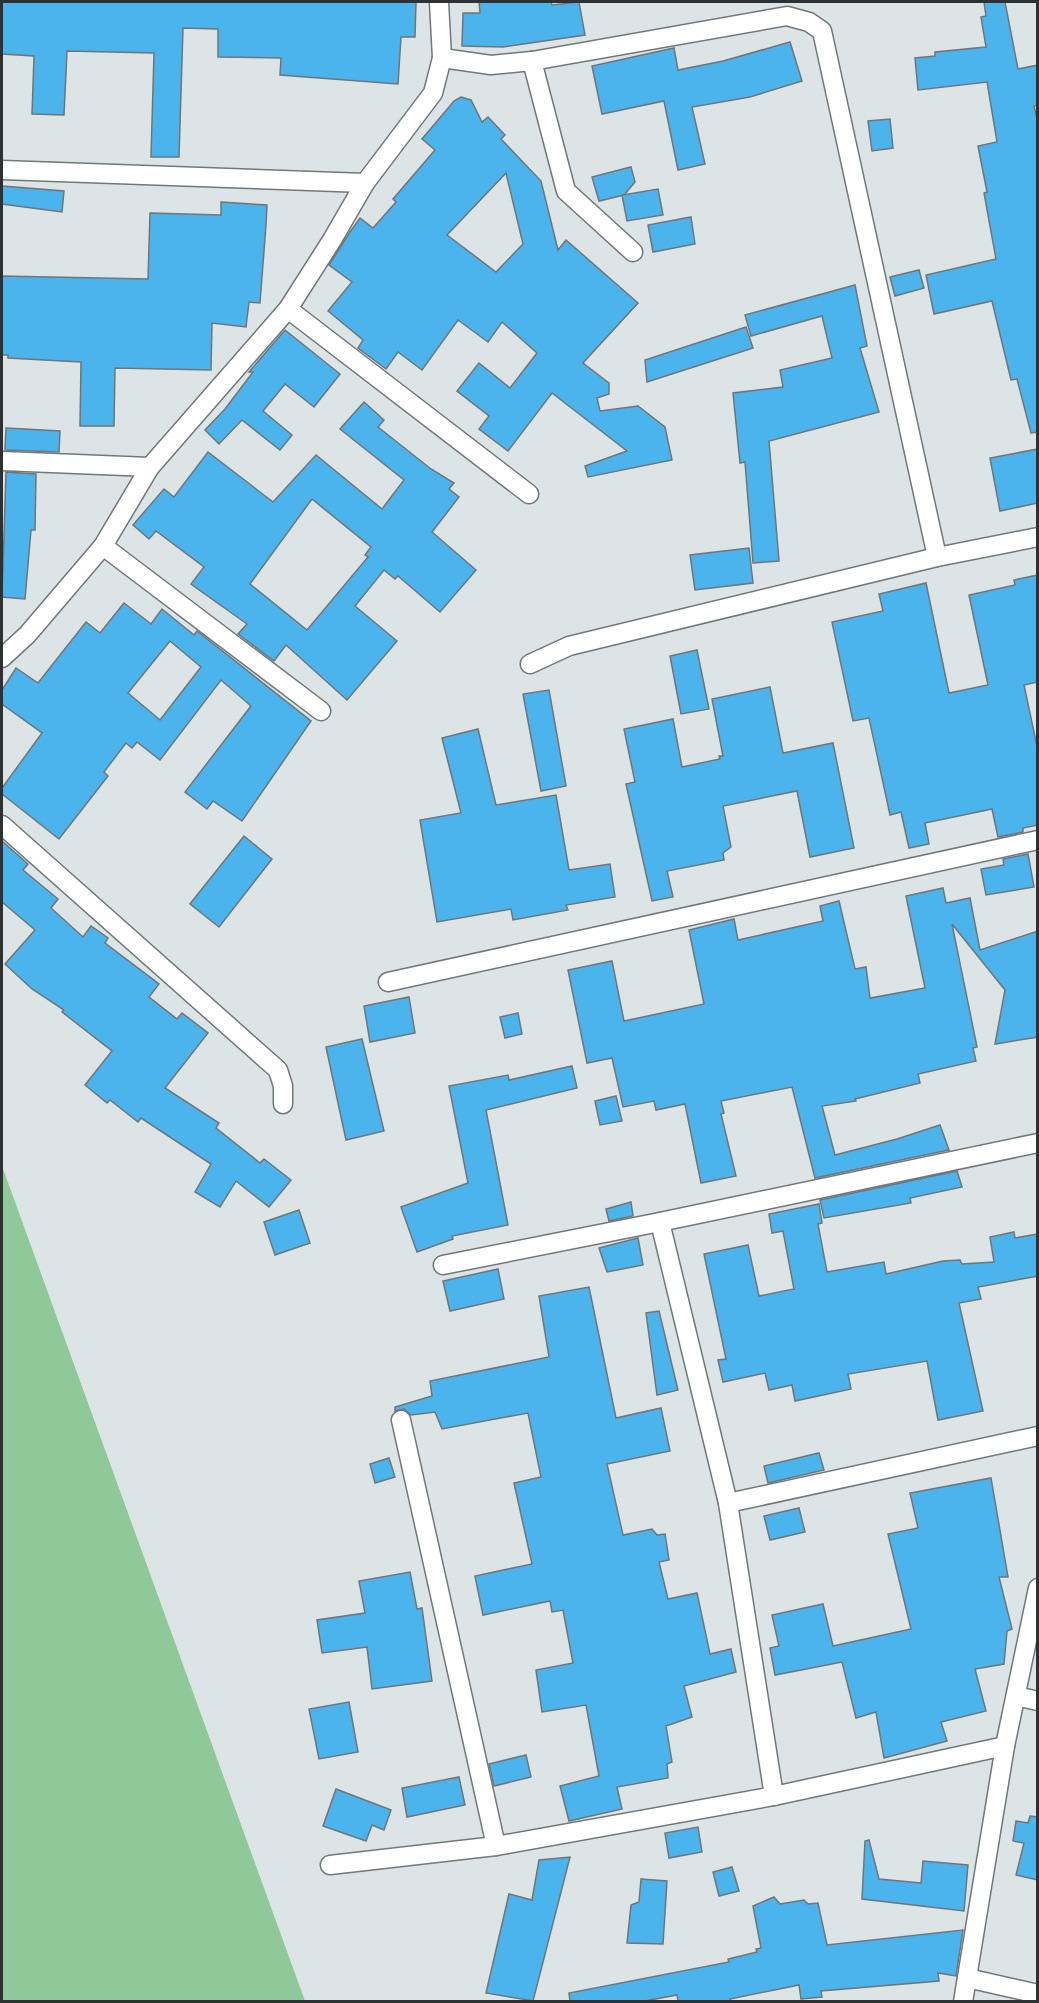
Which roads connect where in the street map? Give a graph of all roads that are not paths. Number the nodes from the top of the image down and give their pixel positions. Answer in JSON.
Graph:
{"nodes":[{"id":1,"x":439,"y":2,"type":"edge"},
{"id":2,"x":442,"y":58,"type":"junction"},
{"id":3,"x":532,"y":61,"type":"junction"},
{"id":4,"x":2,"y":170,"type":"edge"},
{"id":5,"x":364,"y":183,"type":"junction"},
{"id":6,"x":633,"y":252,"type":"dead end"},
{"id":7,"x":288,"y":309,"type":"junction"},
{"id":8,"x":2,"y":461,"type":"edge"},
{"id":9,"x":150,"y":467,"type":"junction"},
{"id":10,"x":529,"y":494,"type":"dead end"},
{"id":11,"x":1038,"y":537,"type":"edge"},
{"id":12,"x":103,"y":546,"type":"junction"},
{"id":13,"x":937,"y":557,"type":"junction"},
{"id":14,"x":2,"y":658,"type":"edge"},
{"id":15,"x":530,"y":664,"type":"dead end"},
{"id":16,"x":321,"y":711,"type":"dead end"},
{"id":17,"x":2,"y":825,"type":"edge"},
{"id":18,"x":1038,"y":840,"type":"edge"},
{"id":19,"x":388,"y":982,"type":"dead end"},
{"id":20,"x":283,"y":1104,"type":"dead end"},
{"id":21,"x":1038,"y":1143,"type":"edge"},
{"id":22,"x":660,"y":1222,"type":"junction"},
{"id":23,"x":443,"y":1265,"type":"dead end"},
{"id":24,"x":401,"y":1420,"type":"dead end"},
{"id":25,"x":1038,"y":1436,"type":"edge"},
{"id":26,"x":729,"y":1503,"type":"junction"},
{"id":27,"x":1038,"y":1588,"type":"edge"},
{"id":28,"x":1016,"y":1696,"type":"junction"},
{"id":29,"x":1038,"y":1701,"type":"edge"},
{"id":30,"x":1005,"y":1746,"type":"junction"},
{"id":31,"x":774,"y":1796,"type":"junction"},
{"id":32,"x":496,"y":1846,"type":"junction"},
{"id":33,"x":330,"y":1865,"type":"dead end"},
{"id":34,"x":967,"y":1978,"type":"junction"},
{"id":35,"x":1038,"y":1994,"type":"edge"},
{"id":36,"x":963,"y":2001,"type":"edge"}],
"edges":[{"from":1,"to":2,"type":"street"},
{"from":2,"to":3,"type":"street"},
{"from":2,"to":5,"type":"street"},
{"from":3,"to":6,"type":"street"},
{"from":3,"to":13,"type":"street"},
{"from":4,"to":5,"type":"street"},
{"from":5,"to":7,"type":"street"},
{"from":7,"to":9,"type":"street"},
{"from":7,"to":10,"type":"street"},
{"from":8,"to":9,"type":"street"},
{"from":9,"to":12,"type":"street"},
{"from":11,"to":13,"type":"street"},
{"from":12,"to":14,"type":"street"},
{"from":12,"to":16,"type":"street"},
{"from":13,"to":15,"type":"street"},
{"from":17,"to":20,"type":"street"},
{"from":18,"to":19,"type":"street"},
{"from":21,"to":22,"type":"street"},
{"from":22,"to":23,"type":"street"},
{"from":22,"to":26,"type":"street"},
{"from":24,"to":32,"type":"street"},
{"from":25,"to":26,"type":"street"},
{"from":26,"to":31,"type":"street"},
{"from":27,"to":28,"type":"street"},
{"from":28,"to":29,"type":"street"},
{"from":28,"to":30,"type":"street"},
{"from":30,"to":31,"type":"street"},
{"from":30,"to":34,"type":"street"},
{"from":31,"to":32,"type":"street"},
{"from":32,"to":33,"type":"street"},
{"from":34,"to":35,"type":"street"},
{"from":34,"to":36,"type":"street"}]}
